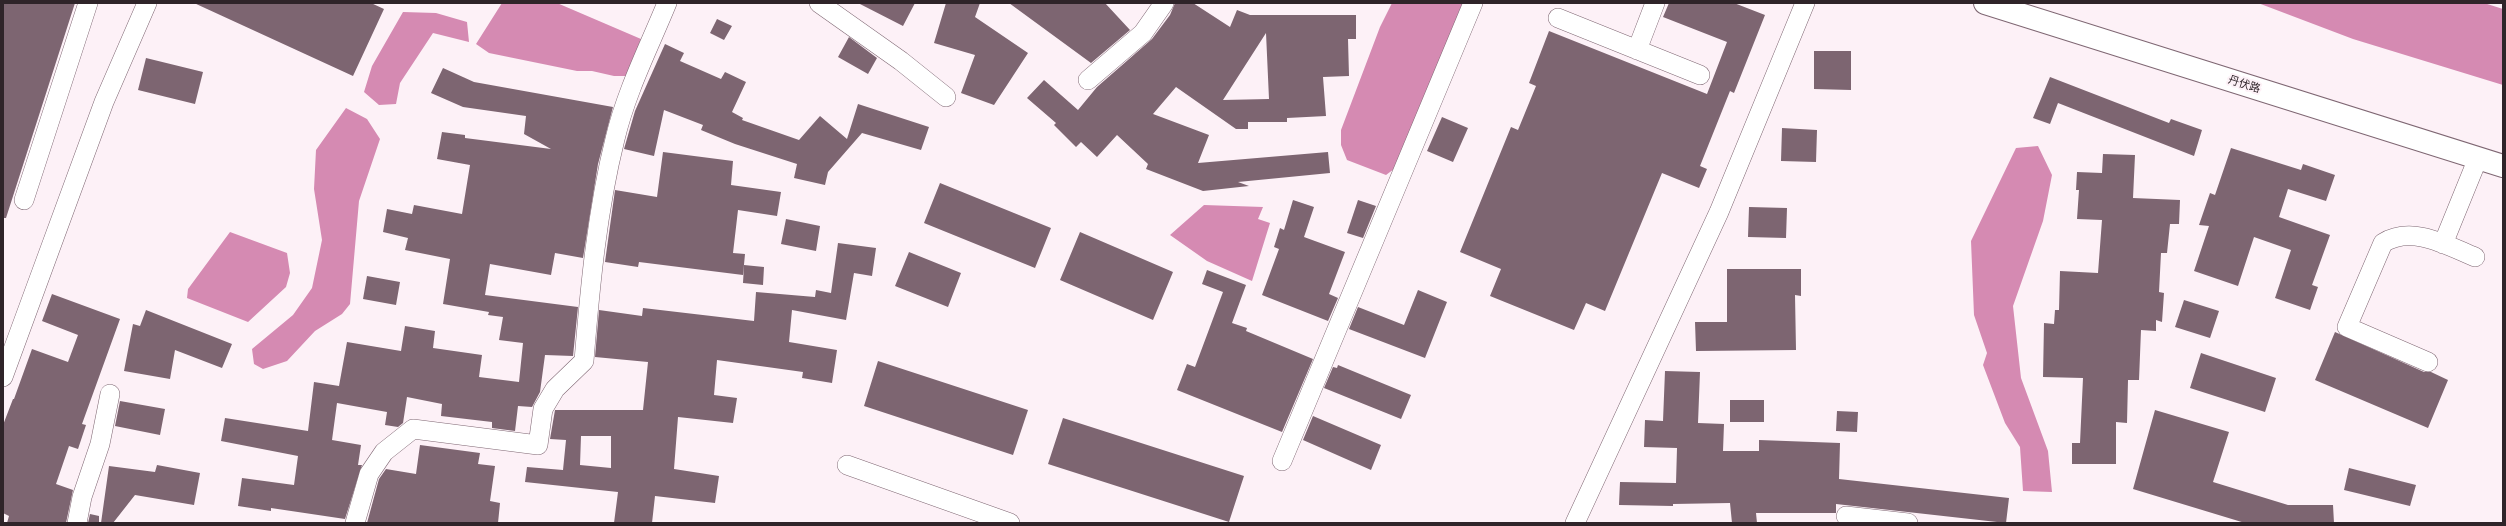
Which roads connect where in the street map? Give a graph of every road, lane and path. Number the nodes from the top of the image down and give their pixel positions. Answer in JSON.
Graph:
{"nodes":[{"id":1,"x":88,"y":3,"type":"edge"},
{"id":2,"x":147,"y":3,"type":"edge"},
{"id":3,"x":667,"y":3,"type":"edge"},
{"id":4,"x":819,"y":3,"type":"edge"},
{"id":5,"x":1164,"y":3,"type":"edge"},
{"id":6,"x":1473,"y":3,"type":"edge"},
{"id":7,"x":1655,"y":3,"type":"edge"},
{"id":8,"x":1805,"y":3,"type":"edge"},
{"id":9,"x":1985,"y":3,"type":"edge"},
{"id":10,"x":1558,"y":18,"type":"dead end"},
{"id":11,"x":1637,"y":50,"type":"junction"},
{"id":12,"x":1700,"y":75,"type":"dead end"},
{"id":13,"x":1088,"y":80,"type":"dead end"},
{"id":14,"x":946,"y":97,"type":"dead end"},
{"id":15,"x":2478,"y":158,"type":"junction"},
{"id":16,"x":2503,"y":166,"type":"edge"},
{"id":17,"x":24,"y":200,"type":"dead end"},
{"id":18,"x":2443,"y":244,"type":"junction"},
{"id":19,"x":2475,"y":257,"type":"dead end"},
{"id":20,"x":2428,"y":362,"type":"dead end"},
{"id":21,"x":3,"y":377,"type":"edge"},
{"id":22,"x":110,"y":394,"type":"dead end"},
{"id":23,"x":1282,"y":461,"type":"dead end"},
{"id":24,"x":847,"y":465,"type":"dead end"},
{"id":25,"x":1846,"y":516,"type":"dead end"},
{"id":26,"x":77,"y":523,"type":"edge"},
{"id":27,"x":356,"y":523,"type":"edge"},
{"id":28,"x":1010,"y":523,"type":"edge"},
{"id":29,"x":1575,"y":523,"type":"edge"},
{"id":30,"x":1908,"y":523,"type":"edge"}],
"edges":[{"from":1,"to":17,"type":"street"},
{"from":2,"to":21,"type":"street"},
{"from":3,"to":27,"type":"street"},
{"from":4,"to":14,"type":"street"},
{"from":5,"to":13,"type":"street"},
{"from":6,"to":23,"type":"street"},
{"from":7,"to":11,"type":"street"},
{"from":8,"to":29,"type":"street"},
{"from":9,"to":15,"type":"main road","name":"丹伏路"},
{"from":10,"to":11,"type":"street"},
{"from":11,"to":12,"type":"street"},
{"from":15,"to":16,"type":"main road","name":"丹伏路"},
{"from":15,"to":18,"type":"street"},
{"from":18,"to":19,"type":"street"},
{"from":18,"to":20,"type":"street"},
{"from":22,"to":26,"type":"street"},
{"from":24,"to":28,"type":"street"},
{"from":25,"to":30,"type":"street"}]}
